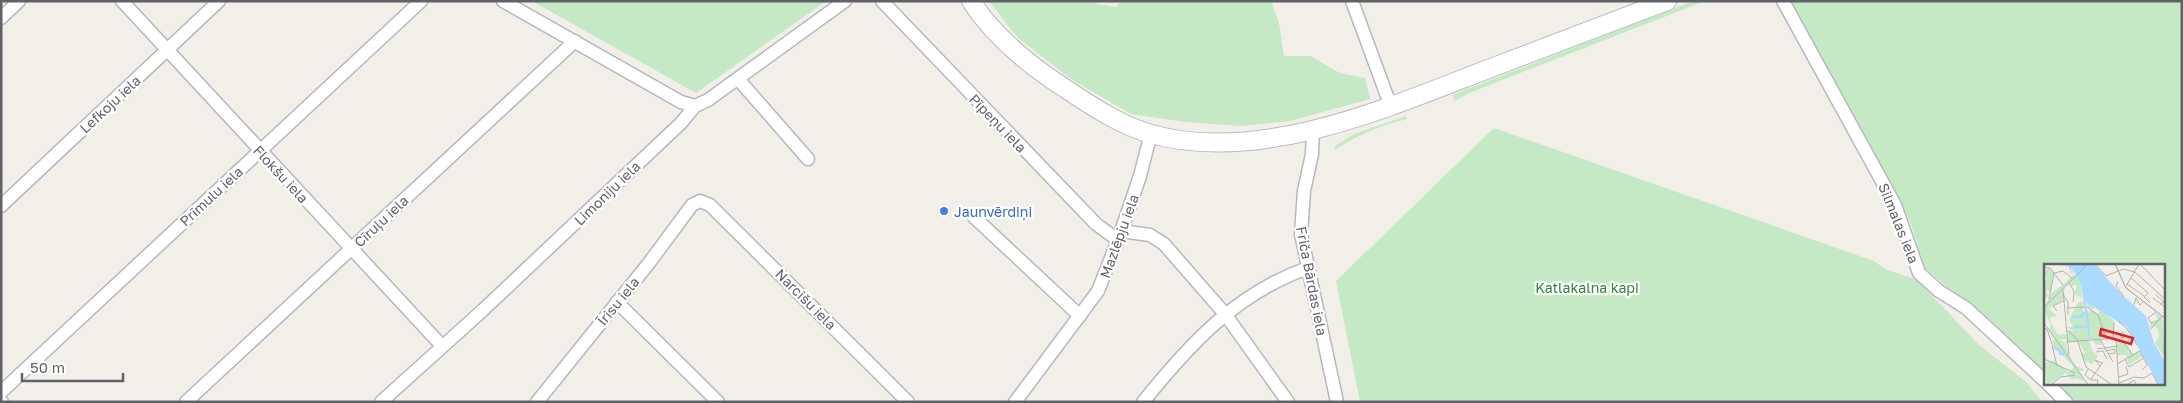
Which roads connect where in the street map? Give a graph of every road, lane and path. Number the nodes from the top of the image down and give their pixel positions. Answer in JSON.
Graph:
{"nodes":[{"id":1,"x":20,"y":1,"type":"edge"},
{"id":2,"x":122,"y":1,"type":"edge"},
{"id":3,"x":219,"y":1,"type":"edge"},
{"id":4,"x":421,"y":1,"type":"edge"},
{"id":5,"x":503,"y":1,"type":"edge"},
{"id":6,"x":845,"y":1,"type":"edge"},
{"id":7,"x":882,"y":1,"type":"edge"},
{"id":8,"x":971,"y":1,"type":"edge"},
{"id":9,"x":1352,"y":1,"type":"edge"},
{"id":10,"x":1667,"y":1,"type":"edge"},
{"id":11,"x":1783,"y":1,"type":"edge"},
{"id":12,"x":1,"y":18,"type":"edge"},
{"id":13,"x":575,"y":41,"type":"junction"},
{"id":14,"x":167,"y":51,"type":"junction"},
{"id":15,"x":738,"y":79,"type":"junction"},
{"id":16,"x":695,"y":106,"type":"junction"},
{"id":17,"x":1390,"y":107,"type":"junction"},
{"id":18,"x":1313,"y":131,"type":"junction"},
{"id":19,"x":1151,"y":133,"type":"junction"},
{"id":20,"x":260,"y":151,"type":"junction"},
{"id":21,"x":808,"y":159,"type":"dead end"},
{"id":22,"x":700,"y":201,"type":"joint"},
{"id":23,"x":1,"y":206,"type":"edge"},
{"id":24,"x":974,"y":217,"type":"dead end"},
{"id":25,"x":1120,"y":235,"type":"junction"},
{"id":26,"x":350,"y":249,"type":"junction"},
{"id":27,"x":1308,"y":268,"type":"junction"},
{"id":28,"x":617,"y":302,"type":"junction"},
{"id":29,"x":1224,"y":314,"type":"junction"},
{"id":30,"x":1080,"y":316,"type":"junction"},
{"id":31,"x":442,"y":346,"type":"junction"},
{"id":32,"x":2044,"y":380,"type":"edge"},
{"id":33,"x":2050,"y":386,"type":"edge"},
{"id":34,"x":1,"y":392,"type":"edge"},
{"id":35,"x":186,"y":402,"type":"edge"},
{"id":36,"x":381,"y":402,"type":"edge"},
{"id":37,"x":537,"y":402,"type":"edge"},
{"id":38,"x":718,"y":402,"type":"edge"},
{"id":39,"x":908,"y":402,"type":"edge"},
{"id":40,"x":1016,"y":402,"type":"edge"},
{"id":41,"x":1143,"y":402,"type":"edge"},
{"id":42,"x":1288,"y":402,"type":"edge"},
{"id":43,"x":1336,"y":402,"type":"edge"},
{"id":44,"x":2066,"y":402,"type":"edge"}],
"edges":[{"from":1,"to":12,"type":"street"},
{"from":2,"to":14,"type":"street","name":"Flokšu iela"},
{"from":3,"to":14,"type":"street","name":"Lefkoju iela"},
{"from":4,"to":20,"type":"street","name":"Prīmulu iela"},
{"from":5,"to":13,"type":"street"},
{"from":6,"to":15,"type":"street","name":"Limoniju iela"},
{"from":7,"to":25,"type":"street","name":"Pīpeņu iela"},
{"from":8,"to":19,"type":"main road"},
{"from":9,"to":17,"type":"street"},
{"from":10,"to":17,"type":"main road"},
{"from":11,"to":32,"type":"street","name":"Silmalas iela"},
{"from":13,"to":16,"type":"street"},
{"from":13,"to":26,"type":"street","name":"Cīruļu iela"},
{"from":14,"to":20,"type":"street","name":"Flokšu iela"},
{"from":14,"to":23,"type":"street","name":"Lefkoju iela"},
{"from":15,"to":16,"type":"street","name":"Limoniju iela"},
{"from":15,"to":21,"type":"street"},
{"from":16,"to":31,"type":"street","name":"Limoniju iela"},
{"from":17,"to":18,"type":"main road"},
{"from":18,"to":19,"type":"main road"},
{"from":18,"to":27,"type":"street","name":"Friča Bārdas iela"},
{"from":19,"to":25,"type":"street","name":"Mazlēpju iela"},
{"from":20,"to":26,"type":"street","name":"Flokšu iela"},
{"from":20,"to":34,"type":"street","name":"Prīmulu iela"},
{"from":22,"to":28,"type":"street","name":"Īrisu iela"},
{"from":22,"to":39,"type":"street","name":"Narcišu iela"},
{"from":24,"to":30,"type":"street"},
{"from":25,"to":29,"type":"street"},
{"from":25,"to":30,"type":"street","name":"Mazlēpju iela"},
{"from":26,"to":31,"type":"street","name":"Flokšu iela"},
{"from":26,"to":35,"type":"street","name":"Cīruļu iela"},
{"from":27,"to":29,"type":"street"},
{"from":27,"to":43,"type":"street","name":"Friča Bārdas iela"},
{"from":28,"to":37,"type":"street","name":"Īrisu iela"},
{"from":28,"to":38,"type":"street"},
{"from":29,"to":41,"type":"street"},
{"from":29,"to":42,"type":"street"},
{"from":30,"to":40,"type":"street","name":"Mazlēpju iela"},
{"from":31,"to":36,"type":"street","name":"Limoniju iela"},
{"from":33,"to":44,"type":"street","name":"Silmalas iela"}]}
